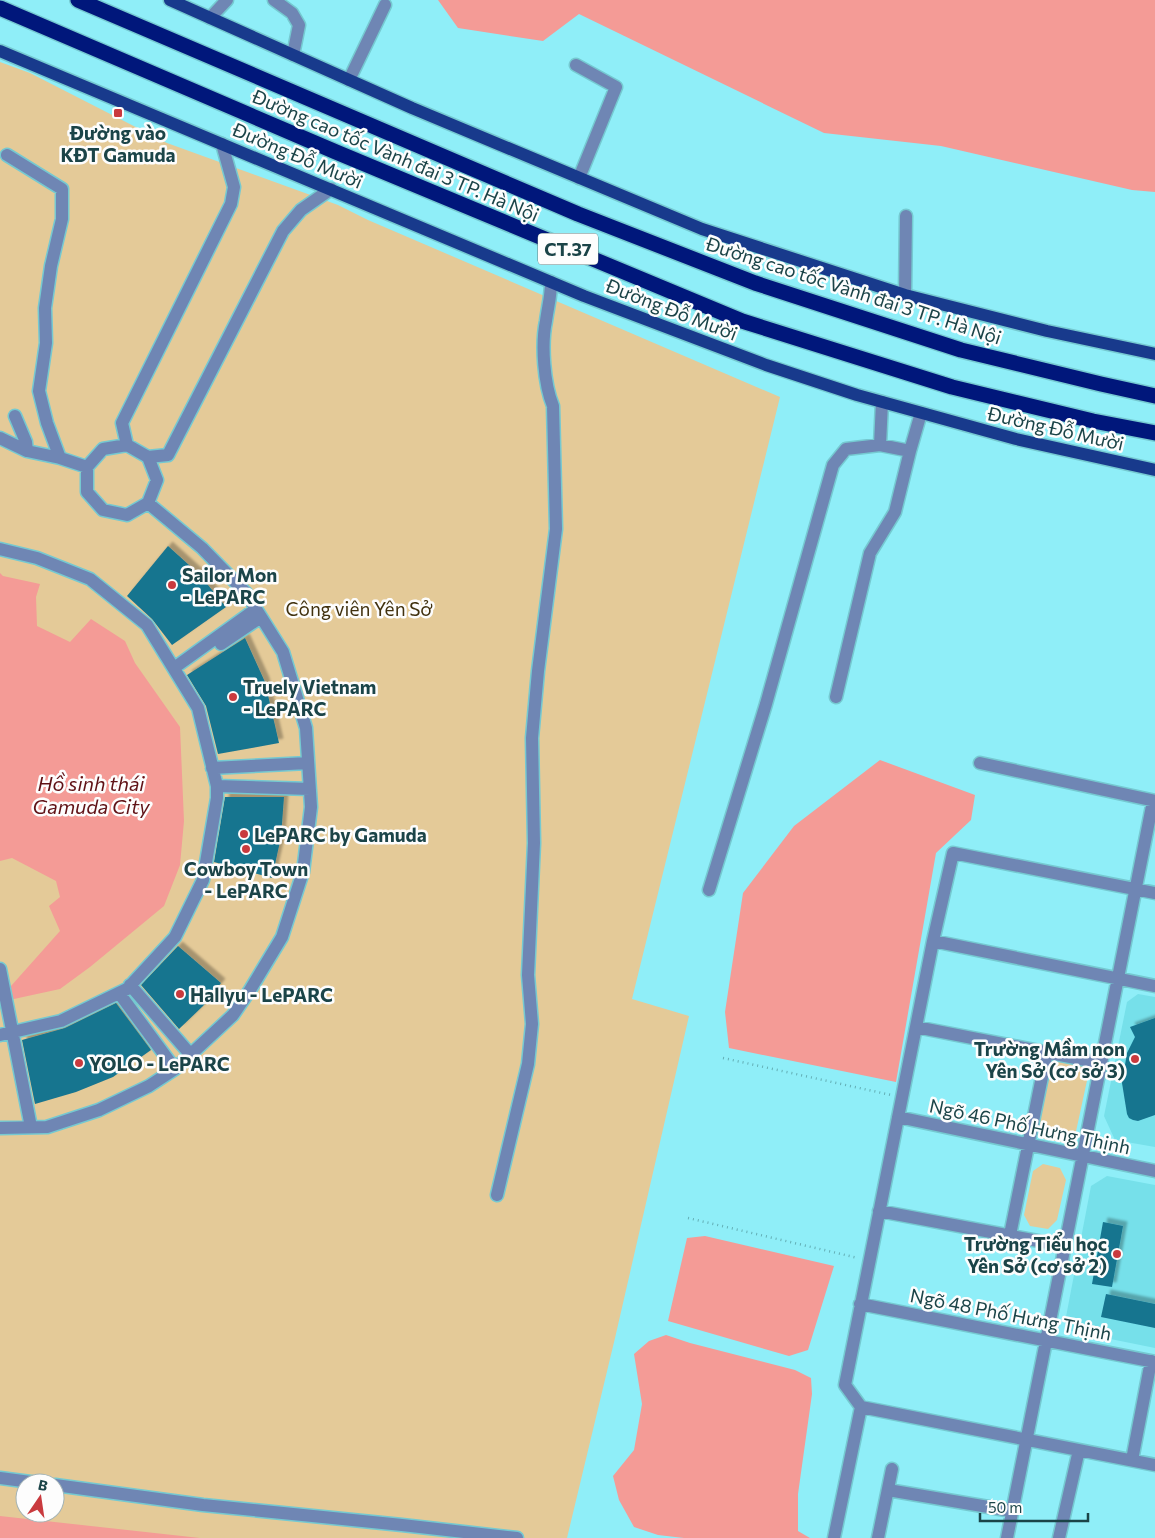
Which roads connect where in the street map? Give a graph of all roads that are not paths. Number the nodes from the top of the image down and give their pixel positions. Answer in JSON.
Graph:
{"nodes":[{"id":1,"x":78,"y":0,"type":"edge"},
{"id":2,"x":170,"y":0,"type":"edge"},
{"id":3,"x":227,"y":0,"type":"edge"},
{"id":4,"x":274,"y":0,"type":"edge"},
{"id":5,"x":385,"y":5,"type":"dead end"},
{"id":6,"x":0,"y":8,"type":"edge"},
{"id":7,"x":210,"y":18,"type":"junction"},
{"id":8,"x":0,"y":51,"type":"edge"},
{"id":9,"x":293,"y":55,"type":"junction"},
{"id":10,"x":576,"y":65,"type":"dead end"},
{"id":11,"x":349,"y":80,"type":"junction"},
{"id":12,"x":222,"y":144,"type":"junction"},
{"id":13,"x":7,"y":155,"type":"dead end"},
{"id":14,"x":579,"y":178,"type":"junction"},
{"id":15,"x":331,"y":189,"type":"junction"},
{"id":16,"x":906,"y":216,"type":"dead end"},
{"id":17,"x":551,"y":282,"type":"junction"},
{"id":18,"x":905,"y":295,"type":"junction"},
{"id":19,"x":1155,"y":354,"type":"edge"},
{"id":20,"x":1155,"y":396,"type":"edge"},
{"id":21,"x":882,"y":402,"type":"junction"},
{"id":22,"x":921,"y":413,"type":"junction"},
{"id":23,"x":16,"y":416,"type":"dead end"},
{"id":24,"x":1155,"y":433,"type":"edge"},
{"id":25,"x":0,"y":438,"type":"edge"},
{"id":26,"x":127,"y":445,"type":"junction"},
{"id":27,"x":880,"y":445,"type":"junction"},
{"id":28,"x":28,"y":451,"type":"junction"},
{"id":29,"x":910,"y":451,"type":"junction"},
{"id":30,"x":148,"y":457,"type":"junction"},
{"id":31,"x":60,"y":458,"type":"junction"},
{"id":32,"x":87,"y":467,"type":"junction"},
{"id":33,"x":1155,"y":470,"type":"edge"},
{"id":34,"x":148,"y":503,"type":"junction"},
{"id":35,"x":0,"y":549,"type":"edge"},
{"id":36,"x":258,"y":613,"type":"junction"},
{"id":37,"x":176,"y":671,"type":"junction"},
{"id":38,"x":836,"y":697,"type":"dead end"},
{"id":39,"x":308,"y":764,"type":"junction"},
{"id":40,"x":980,"y":764,"type":"dead end"},
{"id":41,"x":212,"y":768,"type":"junction"},
{"id":42,"x":217,"y":786,"type":"junction"},
{"id":43,"x":310,"y":789,"type":"junction"},
{"id":44,"x":1154,"y":801,"type":"edge"},
{"id":45,"x":1135,"y":889,"type":"junction"},
{"id":46,"x":710,"y":890,"type":"dead end"},
{"id":47,"x":1155,"y":893,"type":"edge"},
{"id":48,"x":933,"y":941,"type":"junction"},
{"id":49,"x":0,"y":969,"type":"edge"},
{"id":50,"x":1118,"y":979,"type":"junction"},
{"id":51,"x":130,"y":985,"type":"junction"},
{"id":52,"x":1155,"y":986,"type":"edge"},
{"id":53,"x":119,"y":993,"type":"junction"},
{"id":54,"x":916,"y":1027,"type":"junction"},
{"id":55,"x":6,"y":1034,"type":"edge"},
{"id":56,"x":1047,"y":1052,"type":"junction"},
{"id":57,"x":190,"y":1054,"type":"junction"},
{"id":58,"x":1101,"y":1063,"type":"junction"},
{"id":59,"x":175,"y":1069,"type":"junction"},
{"id":60,"x":898,"y":1117,"type":"junction"},
{"id":61,"x":31,"y":1127,"type":"junction"},
{"id":62,"x":0,"y":1128,"type":"edge"},
{"id":63,"x":1028,"y":1145,"type":"junction"},
{"id":64,"x":1083,"y":1156,"type":"junction"},
{"id":65,"x":1155,"y":1171,"type":"edge"},
{"id":66,"x":497,"y":1195,"type":"dead end"},
{"id":67,"x":879,"y":1211,"type":"junction"},
{"id":68,"x":1010,"y":1235,"type":"junction"},
{"id":69,"x":1065,"y":1246,"type":"junction"},
{"id":70,"x":860,"y":1304,"type":"junction"},
{"id":71,"x":1047,"y":1340,"type":"junction"},
{"id":72,"x":1153,"y":1362,"type":"edge"},
{"id":73,"x":861,"y":1408,"type":"junction"},
{"id":74,"x":1027,"y":1440,"type":"junction"},
{"id":75,"x":1079,"y":1450,"type":"junction"},
{"id":76,"x":1132,"y":1460,"type":"junction"},
{"id":77,"x":1155,"y":1465,"type":"edge"},
{"id":78,"x":892,"y":1469,"type":"dead end"},
{"id":79,"x":0,"y":1478,"type":"edge"},
{"id":80,"x":15,"y":1480,"type":"edge"},
{"id":81,"x":65,"y":1486,"type":"edge"},
{"id":82,"x":888,"y":1490,"type":"junction"},
{"id":83,"x":1012,"y":1511,"type":"junction"},
{"id":84,"x":517,"y":1538,"type":"edge"},
{"id":85,"x":834,"y":1538,"type":"edge"},
{"id":86,"x":878,"y":1538,"type":"edge"},
{"id":87,"x":1007,"y":1538,"type":"edge"},
{"id":88,"x":1060,"y":1538,"type":"edge"}],
"edges":[{"from":1,"to":20,"type":"highway","name":"Đường cao tốc Vành đai 3 TP. Hà Nội","number":"CT.37"},
{"from":2,"to":7,"type":"main road"},
{"from":3,"to":7,"type":"street"},
{"from":4,"to":9,"type":"street"},
{"from":5,"to":11,"type":"street"},
{"from":6,"to":24,"type":"highway","name":"Đường cao tốc Vành đai 3 TP. Hà Nội","number":"CT.37"},
{"from":7,"to":9,"type":"main road"},
{"from":8,"to":12,"type":"main road","name":"Đường Đỗ Mười"},
{"from":9,"to":11,"type":"main road"},
{"from":10,"to":14,"type":"street"},
{"from":11,"to":14,"type":"main road"},
{"from":12,"to":15,"type":"main road","name":"Đường Đỗ Mười"},
{"from":12,"to":26,"type":"street"},
{"from":13,"to":31,"type":"street"},
{"from":14,"to":18,"type":"main road"},
{"from":15,"to":17,"type":"main road","name":"Đường Đỗ Mười"},
{"from":15,"to":30,"type":"street"},
{"from":16,"to":18,"type":"street"},
{"from":17,"to":21,"type":"main road","name":"Đường Đỗ Mười"},
{"from":17,"to":66,"type":"street"},
{"from":18,"to":19,"type":"main road"},
{"from":21,"to":22,"type":"main road","name":"Đường Đỗ Mười"},
{"from":21,"to":27,"type":"street"},
{"from":22,"to":29,"type":"street"},
{"from":22,"to":33,"type":"main road","name":"Đường Đỗ Mười"},
{"from":23,"to":28,"type":"street"},
{"from":25,"to":28,"type":"street"},
{"from":26,"to":30,"type":"street"},
{"from":26,"to":32,"type":"street"},
{"from":27,"to":29,"type":"street"},
{"from":27,"to":46,"type":"street"},
{"from":28,"to":31,"type":"street"},
{"from":29,"to":38,"type":"street"},
{"from":30,"to":34,"type":"street"},
{"from":31,"to":32,"type":"street"},
{"from":32,"to":34,"type":"street"},
{"from":34,"to":36,"type":"street"},
{"from":35,"to":37,"type":"street"},
{"from":36,"to":37,"type":"street"},
{"from":36,"to":39,"type":"street"},
{"from":37,"to":41,"type":"street"},
{"from":39,"to":41,"type":"street"},
{"from":39,"to":43,"type":"street"},
{"from":40,"to":44,"type":"street"},
{"from":41,"to":42,"type":"street"},
{"from":42,"to":43,"type":"street"},
{"from":42,"to":51,"type":"street"},
{"from":43,"to":57,"type":"street"},
{"from":44,"to":45,"type":"street"},
{"from":45,"to":47,"type":"street"},
{"from":45,"to":48,"type":"street"},
{"from":45,"to":50,"type":"street"},
{"from":48,"to":50,"type":"street"},
{"from":48,"to":54,"type":"street"},
{"from":49,"to":55,"type":"street"},
{"from":50,"to":52,"type":"street"},
{"from":50,"to":58,"type":"street"},
{"from":51,"to":53,"type":"street"},
{"from":51,"to":57,"type":"street"},
{"from":53,"to":55,"type":"street"},
{"from":53,"to":59,"type":"street"},
{"from":54,"to":56,"type":"street"},
{"from":54,"to":60,"type":"street"},
{"from":55,"to":61,"type":"street"},
{"from":56,"to":58,"type":"street"},
{"from":56,"to":63,"type":"street"},
{"from":57,"to":59,"type":"street"},
{"from":58,"to":64,"type":"street"},
{"from":59,"to":61,"type":"street"},
{"from":60,"to":63,"type":"street","name":"Ngõ 46 Phố Hưng Thịnh"},
{"from":60,"to":67,"type":"street"},
{"from":61,"to":62,"type":"street"},
{"from":63,"to":64,"type":"street","name":"Ngõ 46 Phố Hưng Thịnh"},
{"from":63,"to":68,"type":"street"},
{"from":64,"to":65,"type":"street","name":"Ngõ 46 Phố Hưng Thịnh"},
{"from":64,"to":69,"type":"street"},
{"from":67,"to":68,"type":"street"},
{"from":67,"to":70,"type":"street"},
{"from":68,"to":69,"type":"street"},
{"from":69,"to":71,"type":"street"},
{"from":70,"to":71,"type":"street","name":"Ngõ 48 Phố Hưng Thịnh"},
{"from":70,"to":73,"type":"street"},
{"from":71,"to":72,"type":"street","name":"Ngõ 48 Phố Hưng Thịnh"},
{"from":71,"to":74,"type":"street"},
{"from":72,"to":76,"type":"street"},
{"from":73,"to":74,"type":"street"},
{"from":73,"to":85,"type":"street"},
{"from":74,"to":75,"type":"street"},
{"from":74,"to":83,"type":"street"},
{"from":75,"to":76,"type":"street"},
{"from":75,"to":88,"type":"street"},
{"from":76,"to":77,"type":"street"},
{"from":78,"to":82,"type":"street"},
{"from":79,"to":80,"type":"street"},
{"from":81,"to":84,"type":"street"},
{"from":82,"to":83,"type":"street"},
{"from":82,"to":86,"type":"street"},
{"from":83,"to":87,"type":"street"}]}
